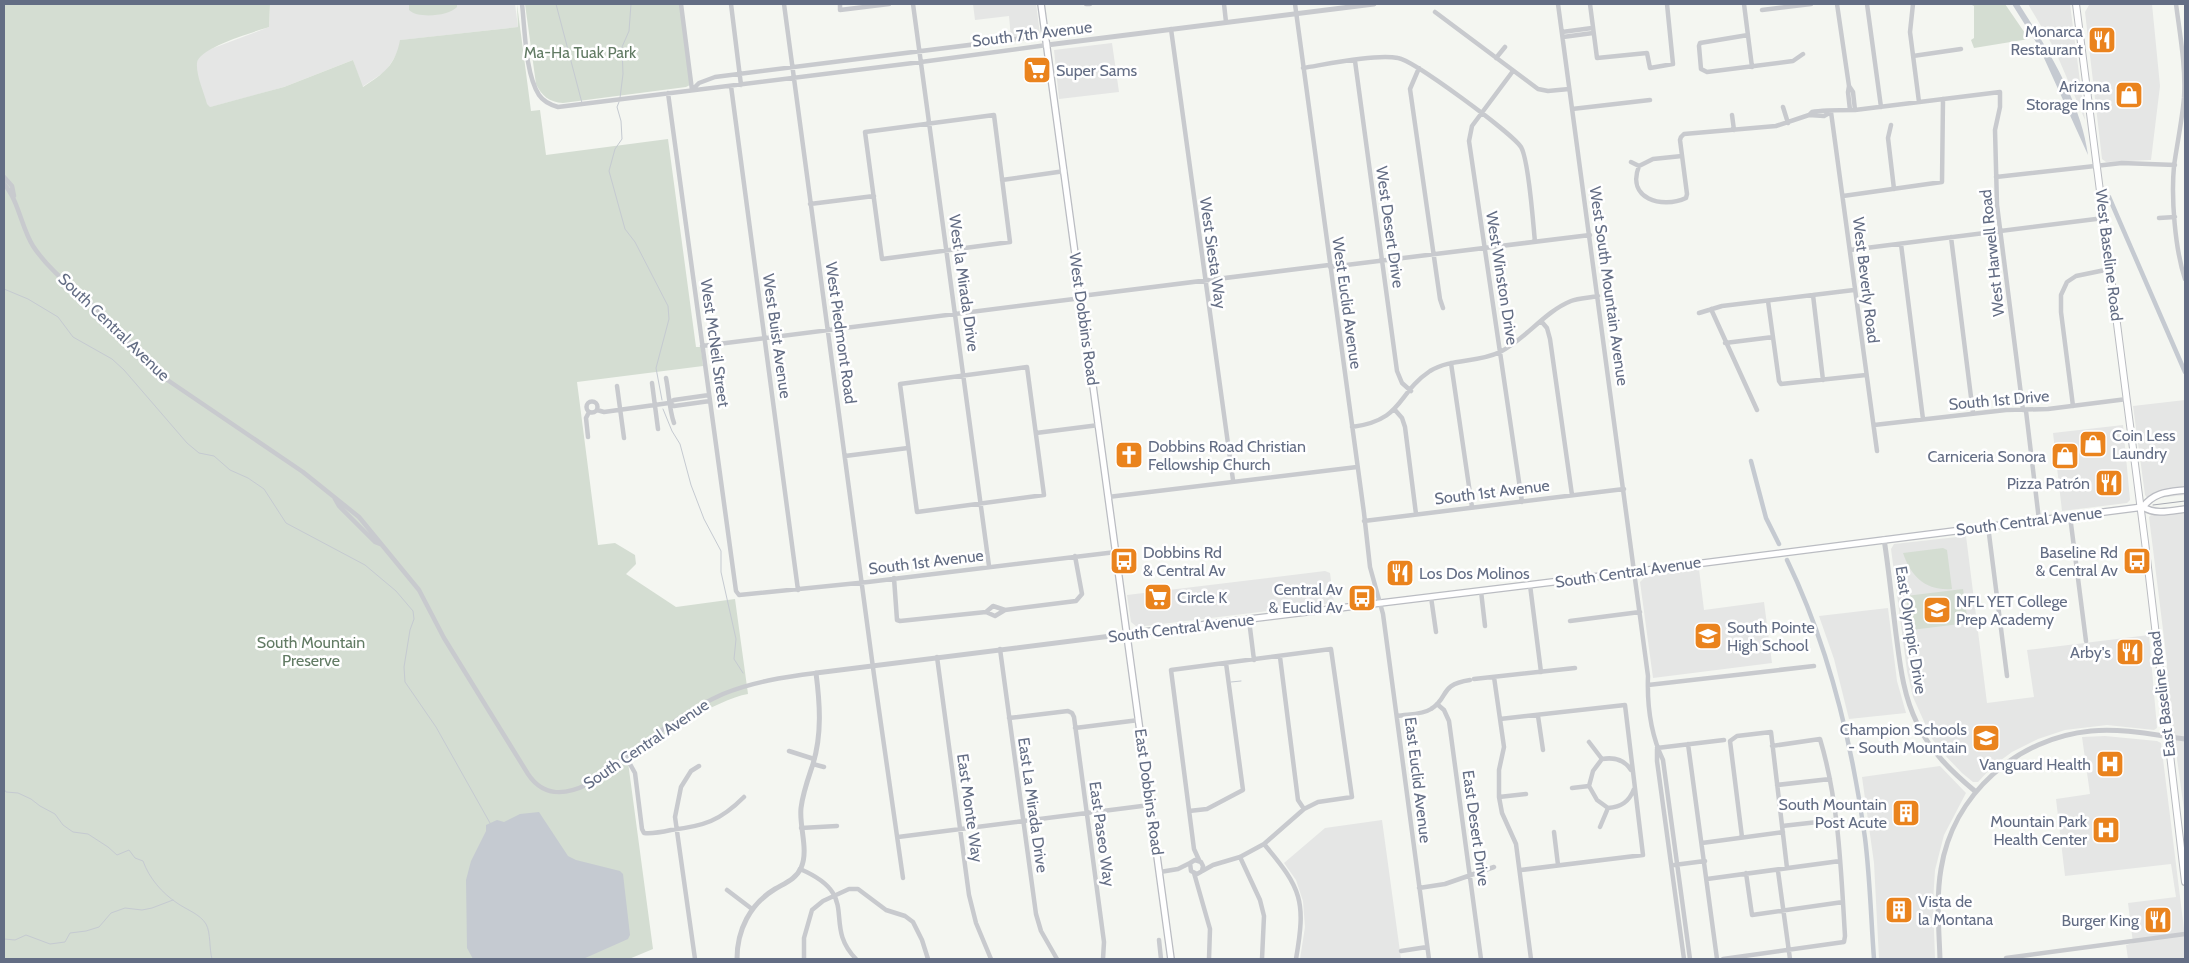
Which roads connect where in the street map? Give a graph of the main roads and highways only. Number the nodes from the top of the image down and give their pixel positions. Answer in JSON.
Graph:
{"nodes":[{"id":1,"x":1041,"y":4,"type":"edge"},
{"id":2,"x":2076,"y":4,"type":"edge"},
{"id":3,"x":2185,"y":490,"type":"edge"},
{"id":4,"x":2141,"y":507,"type":"junction"},
{"id":5,"x":2185,"y":509,"type":"edge"},
{"id":6,"x":1127,"y":634,"type":"junction"},
{"id":7,"x":2185,"y":882,"type":"edge"},
{"id":8,"x":1171,"y":959,"type":"edge"}],
"edges":[{"from":1,"to":6,"type":"main road","name":"West Dobbins Road"},
{"from":2,"to":4,"type":"main road","name":"West Baseline Road"},
{"from":3,"to":4,"type":"main road"},
{"from":4,"to":5,"type":"main road","name":"South Central Avenue"},
{"from":4,"to":6,"type":"main road","name":"South Central Avenue"},
{"from":4,"to":7,"type":"main road","name":"East Baseline Road"},
{"from":6,"to":8,"type":"main road","name":"East Dobbins Road"}]}
